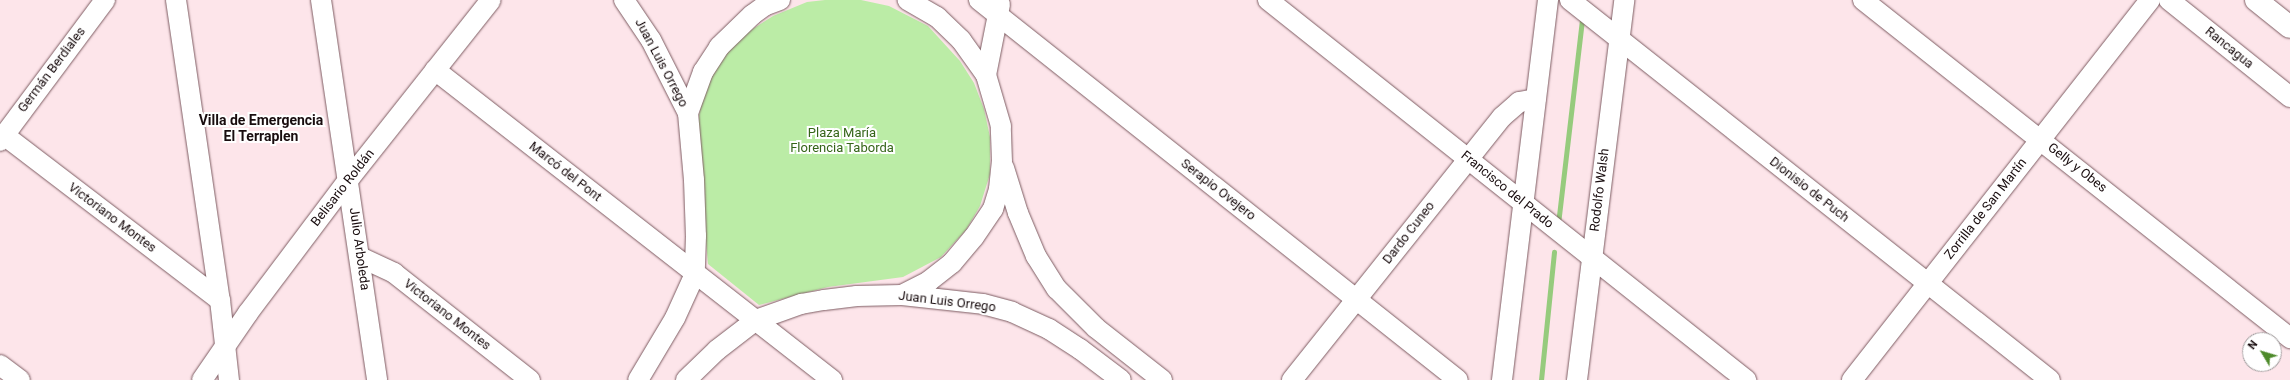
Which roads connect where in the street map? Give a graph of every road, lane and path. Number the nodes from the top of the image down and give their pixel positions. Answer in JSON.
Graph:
{"nodes":[{"id":1,"x":104,"y":0,"type":"edge"},
{"id":2,"x":176,"y":0,"type":"edge"},
{"id":3,"x":321,"y":0,"type":"edge"},
{"id":4,"x":491,"y":0,"type":"edge"},
{"id":5,"x":624,"y":0,"type":"edge"},
{"id":6,"x":780,"y":0,"type":"edge"},
{"id":7,"x":907,"y":0,"type":"edge"},
{"id":8,"x":979,"y":0,"type":"edge"},
{"id":9,"x":1268,"y":0,"type":"edge"},
{"id":10,"x":1548,"y":0,"type":"edge"},
{"id":11,"x":1570,"y":0,"type":"edge"},
{"id":12,"x":1624,"y":0,"type":"edge"},
{"id":13,"x":1863,"y":0,"type":"edge"},
{"id":14,"x":2150,"y":0,"type":"edge"},
{"id":15,"x":2169,"y":0,"type":"edge"},
{"id":16,"x":2256,"y":0,"type":"edge"},
{"id":17,"x":999,"y":8,"type":"edge"},
{"id":18,"x":2290,"y":27,"type":"edge"},
{"id":19,"x":1619,"y":40,"type":"junction"},
{"id":20,"x":435,"y":70,"type":"junction"},
{"id":21,"x":986,"y":75,"type":"junction"},
{"id":22,"x":2290,"y":97,"type":"edge"},
{"id":23,"x":1536,"y":99,"type":"junction"},
{"id":24,"x":688,"y":113,"type":"junction"},
{"id":25,"x":2,"y":138,"type":"edge"},
{"id":26,"x":2041,"y":140,"type":"junction"},
{"id":27,"x":1468,"y":158,"type":"junction"},
{"id":28,"x":1002,"y":162,"type":"junction"},
{"id":29,"x":349,"y":179,"type":"junction"},
{"id":30,"x":1524,"y":204,"type":"junction"},
{"id":31,"x":360,"y":257,"type":"junction"},
{"id":32,"x":1592,"y":257,"type":"junction"},
{"id":33,"x":694,"y":274,"type":"junction"},
{"id":34,"x":1927,"y":283,"type":"junction"},
{"id":35,"x":902,"y":295,"type":"junction"},
{"id":36,"x":220,"y":300,"type":"junction"},
{"id":37,"x":1356,"y":300,"type":"junction"},
{"id":38,"x":756,"y":320,"type":"junction"},
{"id":39,"x":2290,"y":338,"type":"edge"},
{"id":40,"x":225,"y":348,"type":"junction"},
{"id":41,"x":0,"y":365,"type":"edge"},
{"id":42,"x":20,"y":380,"type":"edge"},
{"id":43,"x":202,"y":380,"type":"edge"},
{"id":44,"x":229,"y":380,"type":"edge"},
{"id":45,"x":377,"y":380,"type":"edge"},
{"id":46,"x":530,"y":380,"type":"edge"},
{"id":47,"x":638,"y":380,"type":"edge"},
{"id":48,"x":686,"y":380,"type":"edge"},
{"id":49,"x":832,"y":380,"type":"edge"},
{"id":50,"x":1121,"y":380,"type":"edge"},
{"id":51,"x":1162,"y":380,"type":"edge"},
{"id":52,"x":1292,"y":380,"type":"edge"},
{"id":53,"x":1458,"y":380,"type":"edge"},
{"id":54,"x":1502,"y":380,"type":"edge"},
{"id":55,"x":1577,"y":380,"type":"edge"},
{"id":56,"x":1746,"y":380,"type":"edge"},
{"id":57,"x":1852,"y":380,"type":"edge"},
{"id":58,"x":2050,"y":380,"type":"edge"}],
"edges":[{"from":1,"to":25,"type":"street","name":"Germán Berdiales"},
{"from":2,"to":36,"type":"street"},
{"from":3,"to":29,"type":"street","name":"Julio Arboleda"},
{"from":4,"to":20,"type":"street","name":"Belisario Roldán"},
{"from":5,"to":24,"type":"street","name":"Juan Luis Orrego"},
{"from":6,"to":24,"type":"street"},
{"from":7,"to":21,"type":"street"},
{"from":8,"to":17,"type":"street","name":"Serapio Ovejero"},
{"from":9,"to":27,"type":"street","name":"Francisco del Prado"},
{"from":10,"to":23,"type":"street"},
{"from":11,"to":19,"type":"street","name":"Dionisio de Puch"},
{"from":12,"to":19,"type":"street","name":"Rodolfo Walsh"},
{"from":13,"to":26,"type":"street","name":"Gelly y Obes"},
{"from":14,"to":26,"type":"street","name":"Zorrilla de San Martín"},
{"from":15,"to":22,"type":"street","name":"Rancagua"},
{"from":16,"to":18,"type":"main road"},
{"from":17,"to":21,"type":"street"},
{"from":17,"to":37,"type":"street","name":"Serapio Ovejero"},
{"from":19,"to":32,"type":"street","name":"Rodolfo Walsh"},
{"from":19,"to":34,"type":"street","name":"Dionisio de Puch"},
{"from":20,"to":29,"type":"street","name":"Belisario Roldán"},
{"from":20,"to":33,"type":"street","name":"Marcó del Pont"},
{"from":21,"to":28,"type":"street"},
{"from":23,"to":27,"type":"street","name":"Dardo Cuneo"},
{"from":23,"to":30,"type":"street"},
{"from":24,"to":33,"type":"street","name":"Juan Luis Orrego"},
{"from":25,"to":36,"type":"street","name":"Victoriano Montes"},
{"from":26,"to":34,"type":"street","name":"Zorrilla de San Martín"},
{"from":26,"to":39,"type":"street","name":"Gelly y Obes"},
{"from":27,"to":30,"type":"street","name":"Francisco del Prado"},
{"from":27,"to":37,"type":"street","name":"Dardo Cuneo"},
{"from":28,"to":35,"type":"street"},
{"from":28,"to":51,"type":"street"},
{"from":29,"to":31,"type":"street","name":"Julio Arboleda"},
{"from":29,"to":40,"type":"street","name":"Belisario Roldán"},
{"from":30,"to":32,"type":"street","name":"Francisco del Prado"},
{"from":30,"to":54,"type":"street"},
{"from":31,"to":45,"type":"street","name":"Julio Arboleda"},
{"from":31,"to":46,"type":"street","name":"Victoriano Montes"},
{"from":32,"to":55,"type":"street","name":"Rodolfo Walsh"},
{"from":32,"to":56,"type":"street","name":"Francisco del Prado"},
{"from":33,"to":38,"type":"street","name":"Marcó del Pont"},
{"from":33,"to":47,"type":"street"},
{"from":34,"to":57,"type":"street","name":"Zorrilla de San Martín"},
{"from":34,"to":58,"type":"street","name":"Dionisio de Puch"},
{"from":35,"to":38,"type":"street","name":"Juan Luis Orrego"},
{"from":35,"to":50,"type":"street","name":"Juan Luis Orrego"},
{"from":36,"to":40,"type":"street"},
{"from":37,"to":52,"type":"street","name":"Dardo Cuneo"},
{"from":37,"to":53,"type":"street","name":"Serapio Ovejero"},
{"from":38,"to":48,"type":"street","name":"Juan Luis Orrego"},
{"from":38,"to":49,"type":"street"},
{"from":40,"to":43,"type":"street","name":"Belisario Roldán"},
{"from":40,"to":44,"type":"street"},
{"from":41,"to":42,"type":"street"}]}
